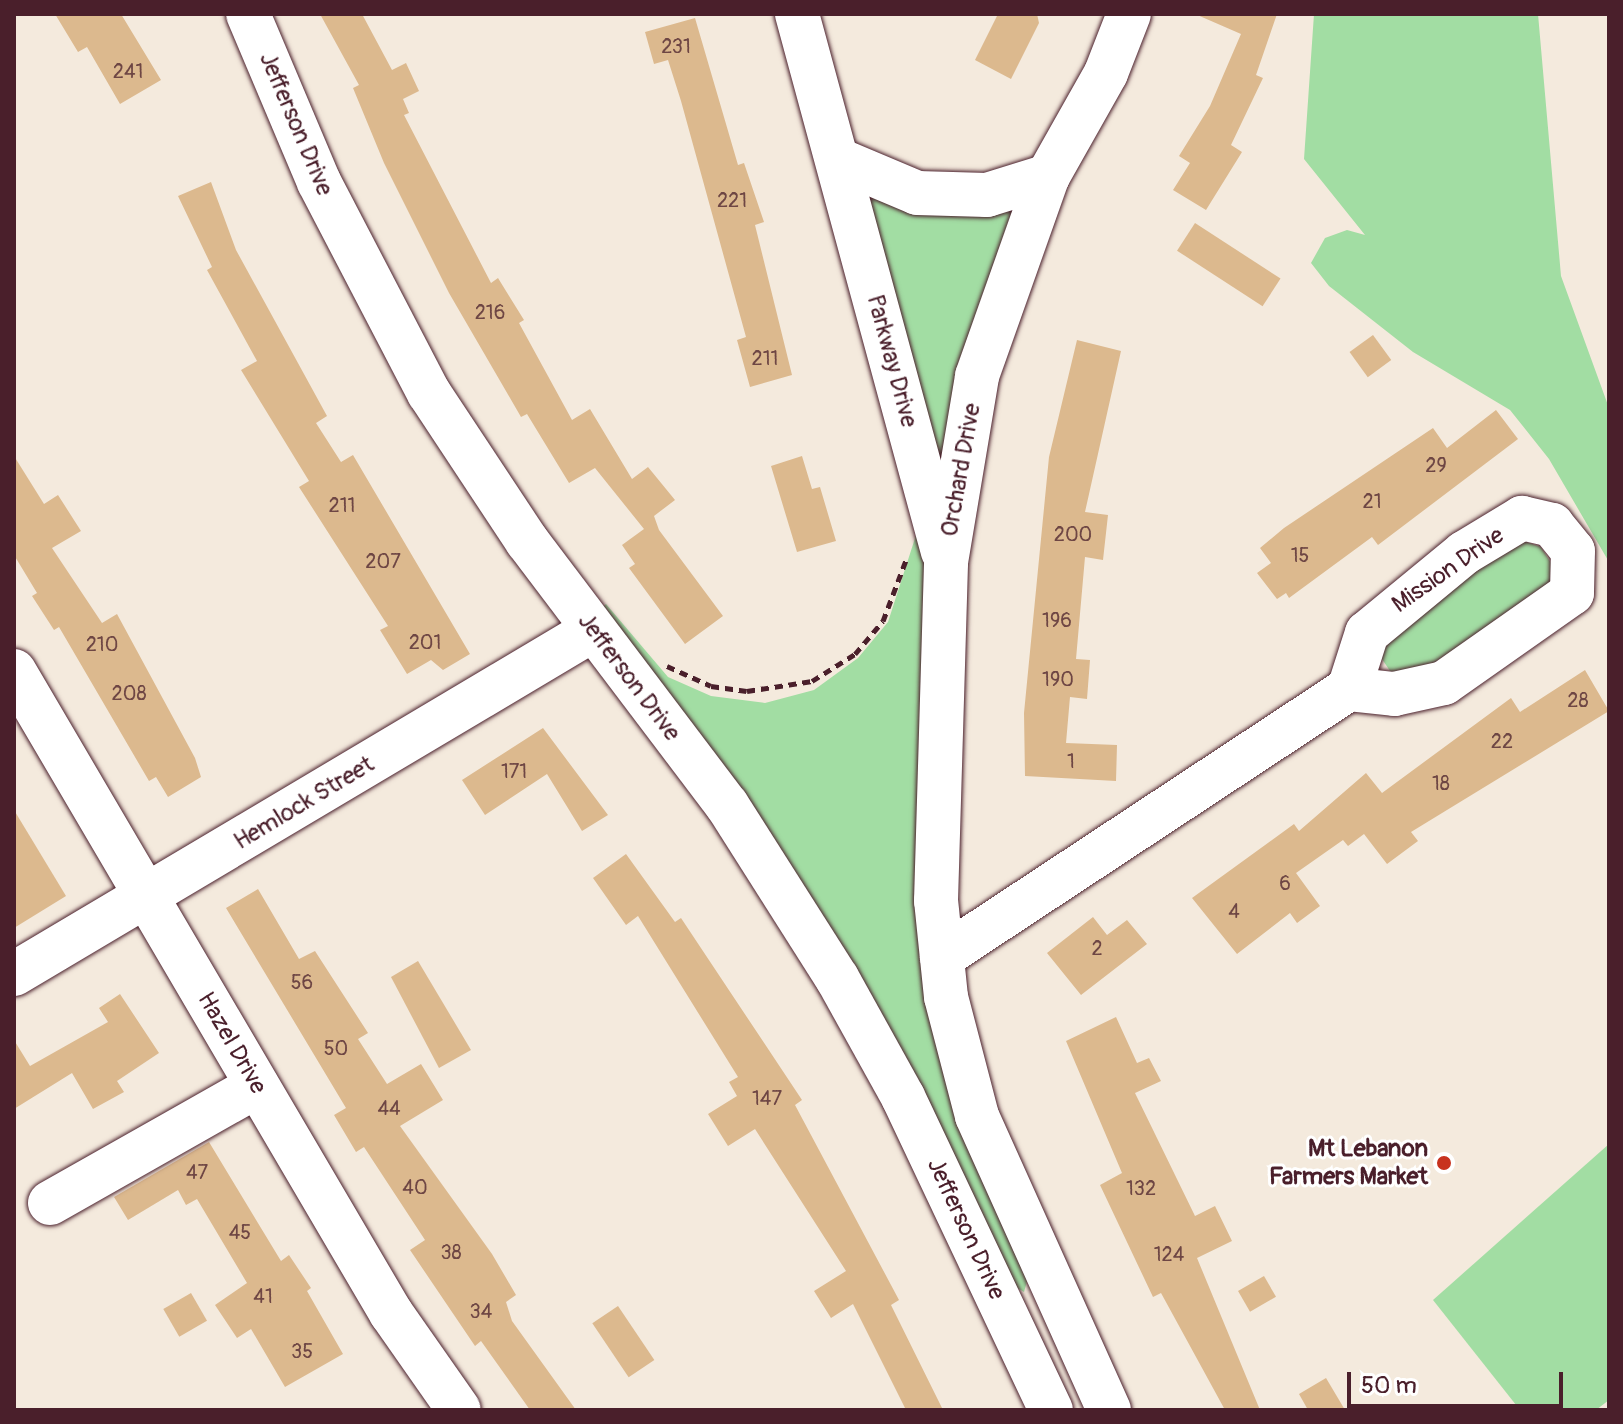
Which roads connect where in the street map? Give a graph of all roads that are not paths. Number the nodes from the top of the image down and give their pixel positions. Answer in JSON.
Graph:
{"nodes":[{"id":1,"x":248,"y":14,"type":"edge"},
{"id":2,"x":797,"y":14,"type":"edge"},
{"id":3,"x":1129,"y":14,"type":"edge"},
{"id":4,"x":839,"y":160,"type":"junction"},
{"id":5,"x":1048,"y":176,"type":"junction"},
{"id":6,"x":941,"y":547,"type":"junction"},
{"id":7,"x":593,"y":630,"type":"junction"},
{"id":8,"x":14,"y":671,"type":"edge"},
{"id":9,"x":1349,"y":689,"type":"junction"},
{"id":10,"x":147,"y":897,"type":"junction"},
{"id":11,"x":942,"y":957,"type":"junction"},
{"id":12,"x":14,"y":974,"type":"edge"},
{"id":13,"x":257,"y":1086,"type":"junction"},
{"id":14,"x":50,"y":1203,"type":"dead end"},
{"id":15,"x":1065,"y":1314,"type":"junction"},
{"id":16,"x":1017,"y":1337,"type":"junction"},
{"id":17,"x":459,"y":1410,"type":"edge"},
{"id":18,"x":1051,"y":1410,"type":"edge"},
{"id":19,"x":1109,"y":1410,"type":"edge"}],
"edges":[{"from":1,"to":7,"type":"street","name":"Jefferson Drive"},
{"from":2,"to":4,"type":"street","name":"Parkway Drive"},
{"from":3,"to":5,"type":"street","name":"Orchard Drive"},
{"from":4,"to":5,"type":"street"},
{"from":4,"to":6,"type":"street","name":"Parkway Drive"},
{"from":5,"to":6,"type":"street","name":"Orchard Drive"},
{"from":6,"to":11,"type":"street","name":"Orchard Drive"},
{"from":7,"to":10,"type":"street","name":"Hemlock Street"},
{"from":7,"to":16,"type":"street","name":"Jefferson Drive"},
{"from":8,"to":10,"type":"street","name":"Hazel Drive"},
{"from":9,"to":9,"type":"street","name":"Mission Drive"},
{"from":9,"to":11,"type":"street"},
{"from":10,"to":12,"type":"street","name":"Hemlock Street"},
{"from":10,"to":13,"type":"street","name":"Hazel Drive"},
{"from":11,"to":15,"type":"street"},
{"from":13,"to":14,"type":"street"},
{"from":13,"to":17,"type":"street","name":"Hazel Drive"},
{"from":15,"to":16,"type":"street"},
{"from":15,"to":19,"type":"street"},
{"from":16,"to":18,"type":"street","name":"Jefferson Drive"}]}
